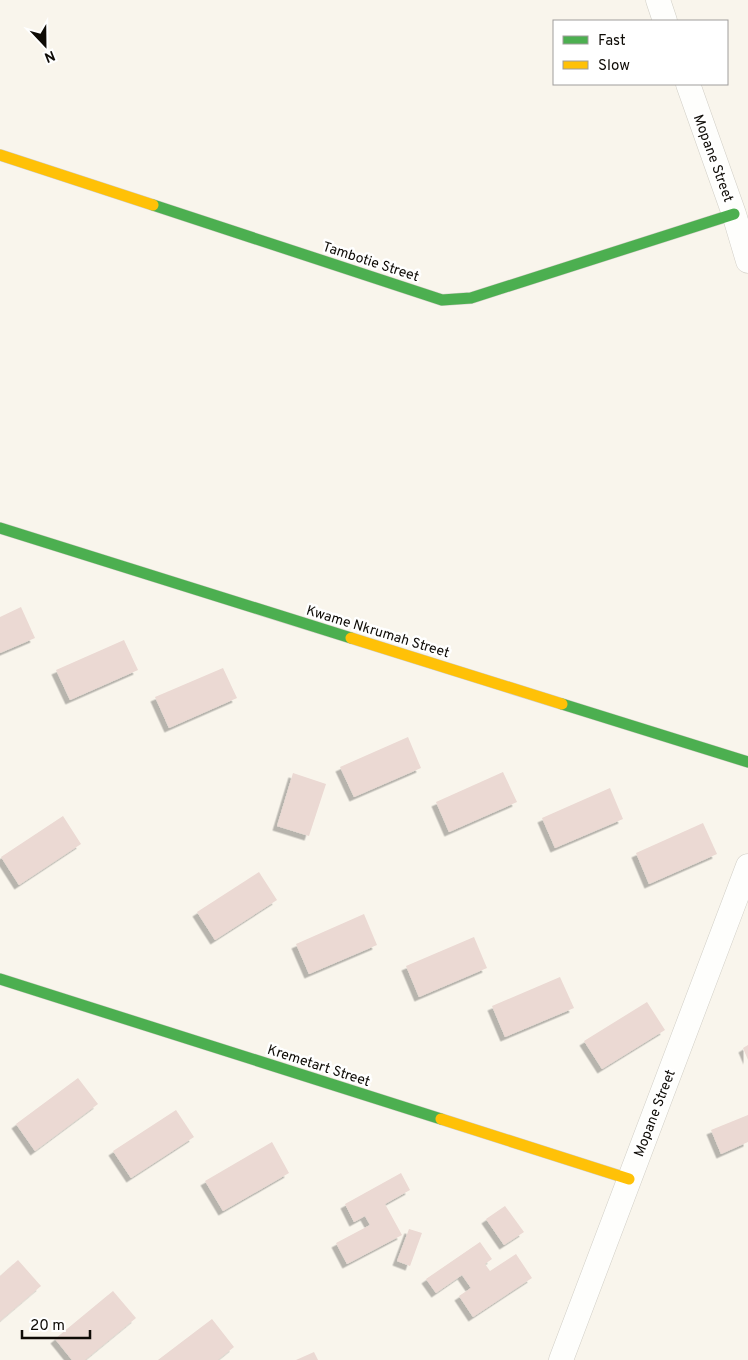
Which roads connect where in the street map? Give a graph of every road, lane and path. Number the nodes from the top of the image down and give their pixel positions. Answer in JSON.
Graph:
{"nodes":[{"id":1,"x":658,"y":0,"type":"edge"},
{"id":2,"x":666,"y":20,"type":"edge"},
{"id":3,"x":688,"y":85,"type":"edge"},
{"id":4,"x":0,"y":155,"type":"edge"},
{"id":5,"x":734,"y":214,"type":"junction"},
{"id":6,"x":748,"y":261,"type":"edge"},
{"id":7,"x":0,"y":528,"type":"edge"},
{"id":8,"x":748,"y":762,"type":"edge"},
{"id":9,"x":748,"y":866,"type":"edge"},
{"id":10,"x":0,"y":979,"type":"edge"},
{"id":11,"x":629,"y":1179,"type":"junction"},
{"id":12,"x":561,"y":1360,"type":"edge"}],
"edges":[{"from":1,"to":2,"type":"street"},
{"from":3,"to":5,"type":"street","name":"Mopane Street"},
{"from":4,"to":5,"type":"street","name":"Tambotie Street"},
{"from":5,"to":6,"type":"street","name":"Mopane Street"},
{"from":7,"to":8,"type":"street","name":"Kwame Nkrumah Street"},
{"from":9,"to":11,"type":"street","name":"Mopane Street"},
{"from":10,"to":11,"type":"street","name":"Kremetart Street"},
{"from":11,"to":12,"type":"street","name":"Mopane Street"}]}
